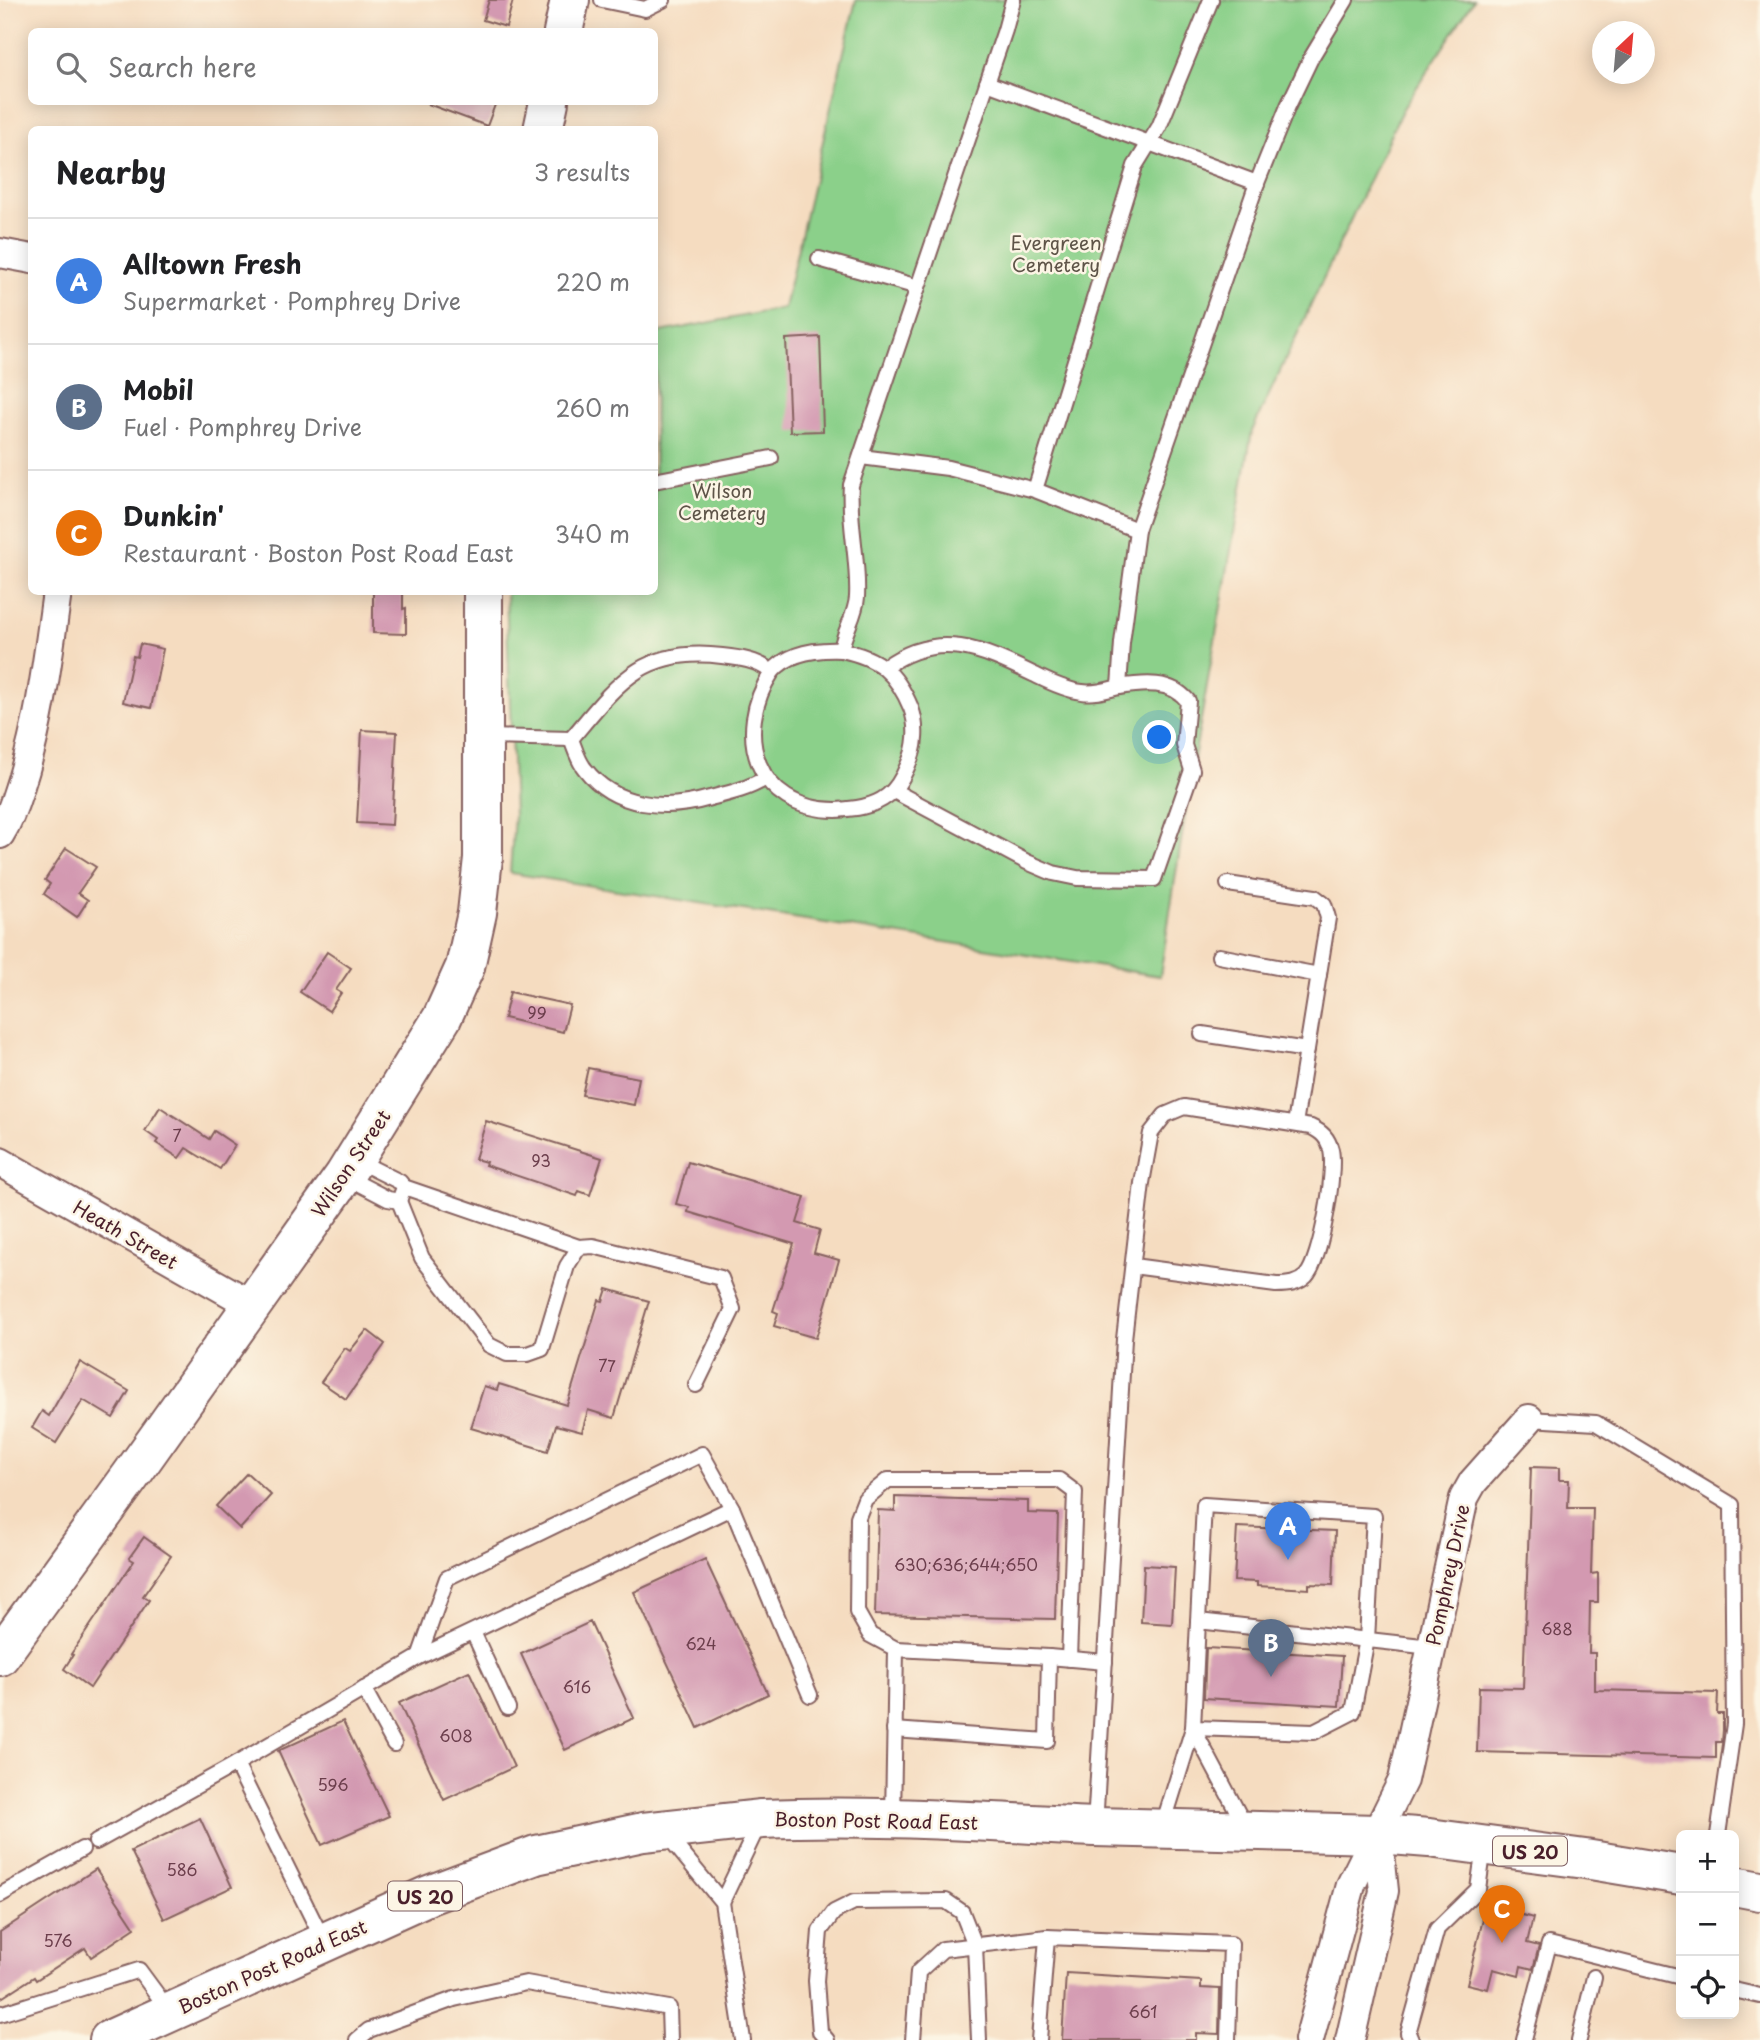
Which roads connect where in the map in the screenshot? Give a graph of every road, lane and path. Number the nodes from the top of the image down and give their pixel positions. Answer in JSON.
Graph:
{"nodes":[{"id":1,"x":570,"y":0,"type":"edge"},
{"id":2,"x":602,"y":0,"type":"edge"},
{"id":3,"x":663,"y":0,"type":"edge"},
{"id":4,"x":1013,"y":0,"type":"edge"},
{"id":5,"x":1211,"y":0,"type":"edge"},
{"id":6,"x":1346,"y":0,"type":"edge"},
{"id":7,"x":565,"y":28,"type":"edge"},
{"id":8,"x":987,"y":83,"type":"junction"},
{"id":9,"x":548,"y":105,"type":"edge"},
{"id":10,"x":544,"y":126,"type":"edge"},
{"id":11,"x":1149,"y":143,"type":"junction"},
{"id":12,"x":1256,"y":183,"type":"junction"},
{"id":13,"x":0,"y":253,"type":"edge"},
{"id":14,"x":28,"y":258,"type":"edge"},
{"id":15,"x":819,"y":259,"type":"dead end"},
{"id":16,"x":918,"y":287,"type":"junction"},
{"id":17,"x":861,"y":457,"type":"junction"},
{"id":18,"x":771,"y":458,"type":"dead end"},
{"id":19,"x":658,"y":480,"type":"edge"},
{"id":20,"x":1035,"y":489,"type":"junction"},
{"id":21,"x":1137,"y":530,"type":"junction"},
{"id":22,"x":57,"y":595,"type":"edge"},
{"id":23,"x":483,"y":595,"type":"edge"},
{"id":24,"x":841,"y":650,"type":"junction"},
{"id":25,"x":885,"y":667,"type":"junction"},
{"id":26,"x":772,"y":672,"type":"junction"},
{"id":27,"x":1119,"y":687,"type":"junction"},
{"id":28,"x":482,"y":737,"type":"junction"},
{"id":29,"x":571,"y":739,"type":"junction"},
{"id":30,"x":766,"y":778,"type":"junction"},
{"id":31,"x":894,"y":791,"type":"junction"},
{"id":32,"x":0,"y":834,"type":"edge"},
{"id":33,"x":1228,"y":884,"type":"dead end"},
{"id":34,"x":1219,"y":956,"type":"dead end"},
{"id":35,"x":1319,"y":975,"type":"junction"},
{"id":36,"x":1202,"y":1034,"type":"dead end"},
{"id":37,"x":1307,"y":1050,"type":"junction"},
{"id":38,"x":1295,"y":1124,"type":"junction"},
{"id":39,"x":0,"y":1163,"type":"edge"},
{"id":40,"x":349,"y":1168,"type":"junction"},
{"id":41,"x":402,"y":1194,"type":"junction"},
{"id":42,"x":579,"y":1247,"type":"junction"},
{"id":43,"x":1133,"y":1266,"type":"junction"},
{"id":44,"x":252,"y":1305,"type":"junction"},
{"id":45,"x":696,"y":1385,"type":"dead end"},
{"id":46,"x":1529,"y":1419,"type":"joint"},
{"id":47,"x":732,"y":1508,"type":"junction"},
{"id":48,"x":1198,"y":1621,"type":"junction"},
{"id":49,"x":473,"y":1632,"type":"junction"},
{"id":50,"x":1367,"y":1639,"type":"junction"},
{"id":51,"x":1431,"y":1647,"type":"junction"},
{"id":52,"x":896,"y":1649,"type":"junction"},
{"id":53,"x":0,"y":1656,"type":"edge"},
{"id":54,"x":419,"y":1657,"type":"junction"},
{"id":55,"x":1049,"y":1657,"type":"junction"},
{"id":56,"x":1069,"y":1659,"type":"junction"},
{"id":57,"x":1105,"y":1662,"type":"junction"},
{"id":58,"x":364,"y":1689,"type":"junction"},
{"id":59,"x":810,"y":1695,"type":"dead end"},
{"id":60,"x":508,"y":1708,"type":"dead end"},
{"id":61,"x":1193,"y":1728,"type":"junction"},
{"id":62,"x":894,"y":1730,"type":"junction"},
{"id":63,"x":394,"y":1744,"type":"dead end"},
{"id":64,"x":236,"y":1764,"type":"junction"},
{"id":65,"x":892,"y":1818,"type":"junction"},
{"id":66,"x":762,"y":1819,"type":"junction"},
{"id":67,"x":1095,"y":1827,"type":"junction"},
{"id":68,"x":663,"y":1829,"type":"junction"},
{"id":69,"x":1161,"y":1829,"type":"junction"},
{"id":70,"x":1719,"y":1830,"type":"edge"},
{"id":71,"x":1247,"y":1831,"type":"junction"},
{"id":72,"x":1378,"y":1834,"type":"junction"},
{"id":73,"x":96,"y":1842,"type":"dead end"},
{"id":74,"x":1485,"y":1846,"type":"junction"},
{"id":75,"x":82,"y":1849,"type":"dead end"},
{"id":76,"x":1676,"y":1874,"type":"edge"},
{"id":77,"x":1739,"y":1887,"type":"edge"},
{"id":78,"x":1760,"y":1891,"type":"edge"},
{"id":79,"x":0,"y":1895,"type":"edge"},
{"id":80,"x":722,"y":1902,"type":"junction"},
{"id":81,"x":1047,"y":1937,"type":"junction"},
{"id":82,"x":324,"y":1943,"type":"junction"},
{"id":83,"x":975,"y":1945,"type":"junction"},
{"id":84,"x":1676,"y":1976,"type":"edge"},
{"id":85,"x":1594,"y":1977,"type":"dead end"},
{"id":86,"x":1739,"y":1991,"type":"edge"},
{"id":87,"x":1760,"y":1996,"type":"edge"},
{"id":88,"x":170,"y":2012,"type":"junction"},
{"id":89,"x":0,"y":2014,"type":"edge"},
{"id":90,"x":128,"y":2036,"type":"edge"},
{"id":91,"x":358,"y":2040,"type":"edge"},
{"id":92,"x":670,"y":2040,"type":"edge"},
{"id":93,"x":743,"y":2040,"type":"edge"},
{"id":94,"x":827,"y":2040,"type":"edge"},
{"id":95,"x":913,"y":2040,"type":"edge"},
{"id":96,"x":979,"y":2040,"type":"edge"},
{"id":97,"x":1039,"y":2040,"type":"edge"},
{"id":98,"x":1228,"y":2040,"type":"edge"},
{"id":99,"x":1309,"y":2040,"type":"edge"},
{"id":100,"x":1350,"y":2040,"type":"edge"},
{"id":101,"x":1411,"y":2040,"type":"edge"},
{"id":102,"x":1524,"y":2040,"type":"edge"},
{"id":103,"x":1579,"y":2040,"type":"edge"}],
"edges":[{"from":1,"to":7,"type":"main road"},
{"from":2,"to":3,"type":"lane"},
{"from":4,"to":8,"type":"lane"},
{"from":5,"to":11,"type":"lane"},
{"from":6,"to":12,"type":"lane"},
{"from":8,"to":11,"type":"lane"},
{"from":8,"to":16,"type":"lane"},
{"from":9,"to":10,"type":"main road"},
{"from":11,"to":12,"type":"lane"},
{"from":11,"to":20,"type":"lane"},
{"from":12,"to":21,"type":"lane"},
{"from":13,"to":14,"type":"street"},
{"from":15,"to":16,"type":"lane"},
{"from":16,"to":17,"type":"lane"},
{"from":17,"to":20,"type":"lane"},
{"from":17,"to":24,"type":"lane"},
{"from":18,"to":19,"type":"lane"},
{"from":20,"to":21,"type":"lane"},
{"from":21,"to":27,"type":"lane"},
{"from":22,"to":32,"type":"street"},
{"from":23,"to":28,"type":"main road","name":"Wilson Street"},
{"from":24,"to":25,"type":"lane"},
{"from":24,"to":26,"type":"lane"},
{"from":25,"to":27,"type":"lane"},
{"from":25,"to":31,"type":"lane"},
{"from":26,"to":29,"type":"lane"},
{"from":26,"to":30,"type":"lane"},
{"from":27,"to":31,"type":"lane"},
{"from":28,"to":29,"type":"lane"},
{"from":28,"to":40,"type":"main road","name":"Wilson Street"},
{"from":29,"to":30,"type":"lane"},
{"from":30,"to":31,"type":"lane"},
{"from":33,"to":35,"type":"lane"},
{"from":34,"to":35,"type":"lane"},
{"from":35,"to":37,"type":"lane"},
{"from":36,"to":37,"type":"lane"},
{"from":37,"to":38,"type":"lane"},
{"from":38,"to":43,"type":"lane"},
{"from":38,"to":43,"type":"lane"},
{"from":39,"to":44,"type":"street","name":"Heath Street"},
{"from":40,"to":41,"type":"lane"},
{"from":40,"to":41,"type":"lane"},
{"from":40,"to":44,"type":"main road","name":"Wilson Street"},
{"from":41,"to":42,"type":"lane"},
{"from":41,"to":42,"type":"lane"},
{"from":42,"to":45,"type":"lane"},
{"from":43,"to":57,"type":"lane"},
{"from":44,"to":53,"type":"main road","name":"Wilson Street"},
{"from":46,"to":51,"type":"street","name":"Pomphrey Drive"},
{"from":46,"to":70,"type":"lane","name":"Pomphrey Drive"},
{"from":47,"to":49,"type":"lane"},
{"from":47,"to":54,"type":"lane"},
{"from":47,"to":59,"type":"lane"},
{"from":48,"to":50,"type":"lane"},
{"from":48,"to":50,"type":"lane"},
{"from":48,"to":61,"type":"lane"},
{"from":49,"to":54,"type":"lane"},
{"from":49,"to":60,"type":"lane"},
{"from":50,"to":51,"type":"lane"},
{"from":50,"to":61,"type":"lane"},
{"from":51,"to":72,"type":"street","name":"Pomphrey Drive"},
{"from":52,"to":55,"type":"lane"},
{"from":52,"to":56,"type":"lane"},
{"from":52,"to":62,"type":"lane"},
{"from":54,"to":58,"type":"lane"},
{"from":55,"to":56,"type":"lane"},
{"from":55,"to":62,"type":"lane"},
{"from":56,"to":57,"type":"lane"},
{"from":57,"to":67,"type":"lane"},
{"from":58,"to":63,"type":"lane"},
{"from":58,"to":64,"type":"lane"},
{"from":61,"to":69,"type":"lane"},
{"from":61,"to":71,"type":"lane"},
{"from":62,"to":65,"type":"lane"},
{"from":64,"to":73,"type":"lane"},
{"from":64,"to":82,"type":"lane"},
{"from":65,"to":66,"type":"main road","name":"Boston Post Road East","number":"US 20"},
{"from":65,"to":67,"type":"main road","name":"Boston Post Road East","number":"US 20"},
{"from":66,"to":68,"type":"main road","name":"Boston Post Road East","number":"US 20"},
{"from":66,"to":80,"type":"lane"},
{"from":67,"to":69,"type":"main road","name":"Boston Post Road East","number":"US 20"},
{"from":68,"to":80,"type":"lane"},
{"from":68,"to":82,"type":"main road","name":"Boston Post Road East","number":"US 20"},
{"from":69,"to":71,"type":"main road","name":"Boston Post Road East","number":"US 20"},
{"from":71,"to":72,"type":"main road","name":"Boston Post Road East","number":"US 20"},
{"from":72,"to":74,"type":"main road","name":"Boston Post Road East","number":"US 20"},
{"from":72,"to":99,"type":"street","name":"Pomphrey Drive"},
{"from":72,"to":100,"type":"street"},
{"from":74,"to":76,"type":"main road","name":"Boston Post Road East","number":"US 20"},
{"from":74,"to":101,"type":"lane"},
{"from":75,"to":79,"type":"lane"},
{"from":77,"to":78,"type":"main road"},
{"from":80,"to":93,"type":"lane"},
{"from":81,"to":83,"type":"lane"},
{"from":81,"to":97,"type":"lane"},
{"from":81,"to":98,"type":"lane"},
{"from":82,"to":88,"type":"main road","name":"Boston Post Road East","number":"US 20"},
{"from":83,"to":94,"type":"lane"},
{"from":83,"to":95,"type":"lane"},
{"from":83,"to":96,"type":"lane"},
{"from":84,"to":102,"type":"lane"},
{"from":85,"to":103,"type":"lane"},
{"from":86,"to":87,"type":"lane"},
{"from":88,"to":89,"type":"lane"},
{"from":88,"to":90,"type":"main road","name":"Boston Post Road East","number":"US 20"},
{"from":91,"to":92,"type":"lane"}]}
